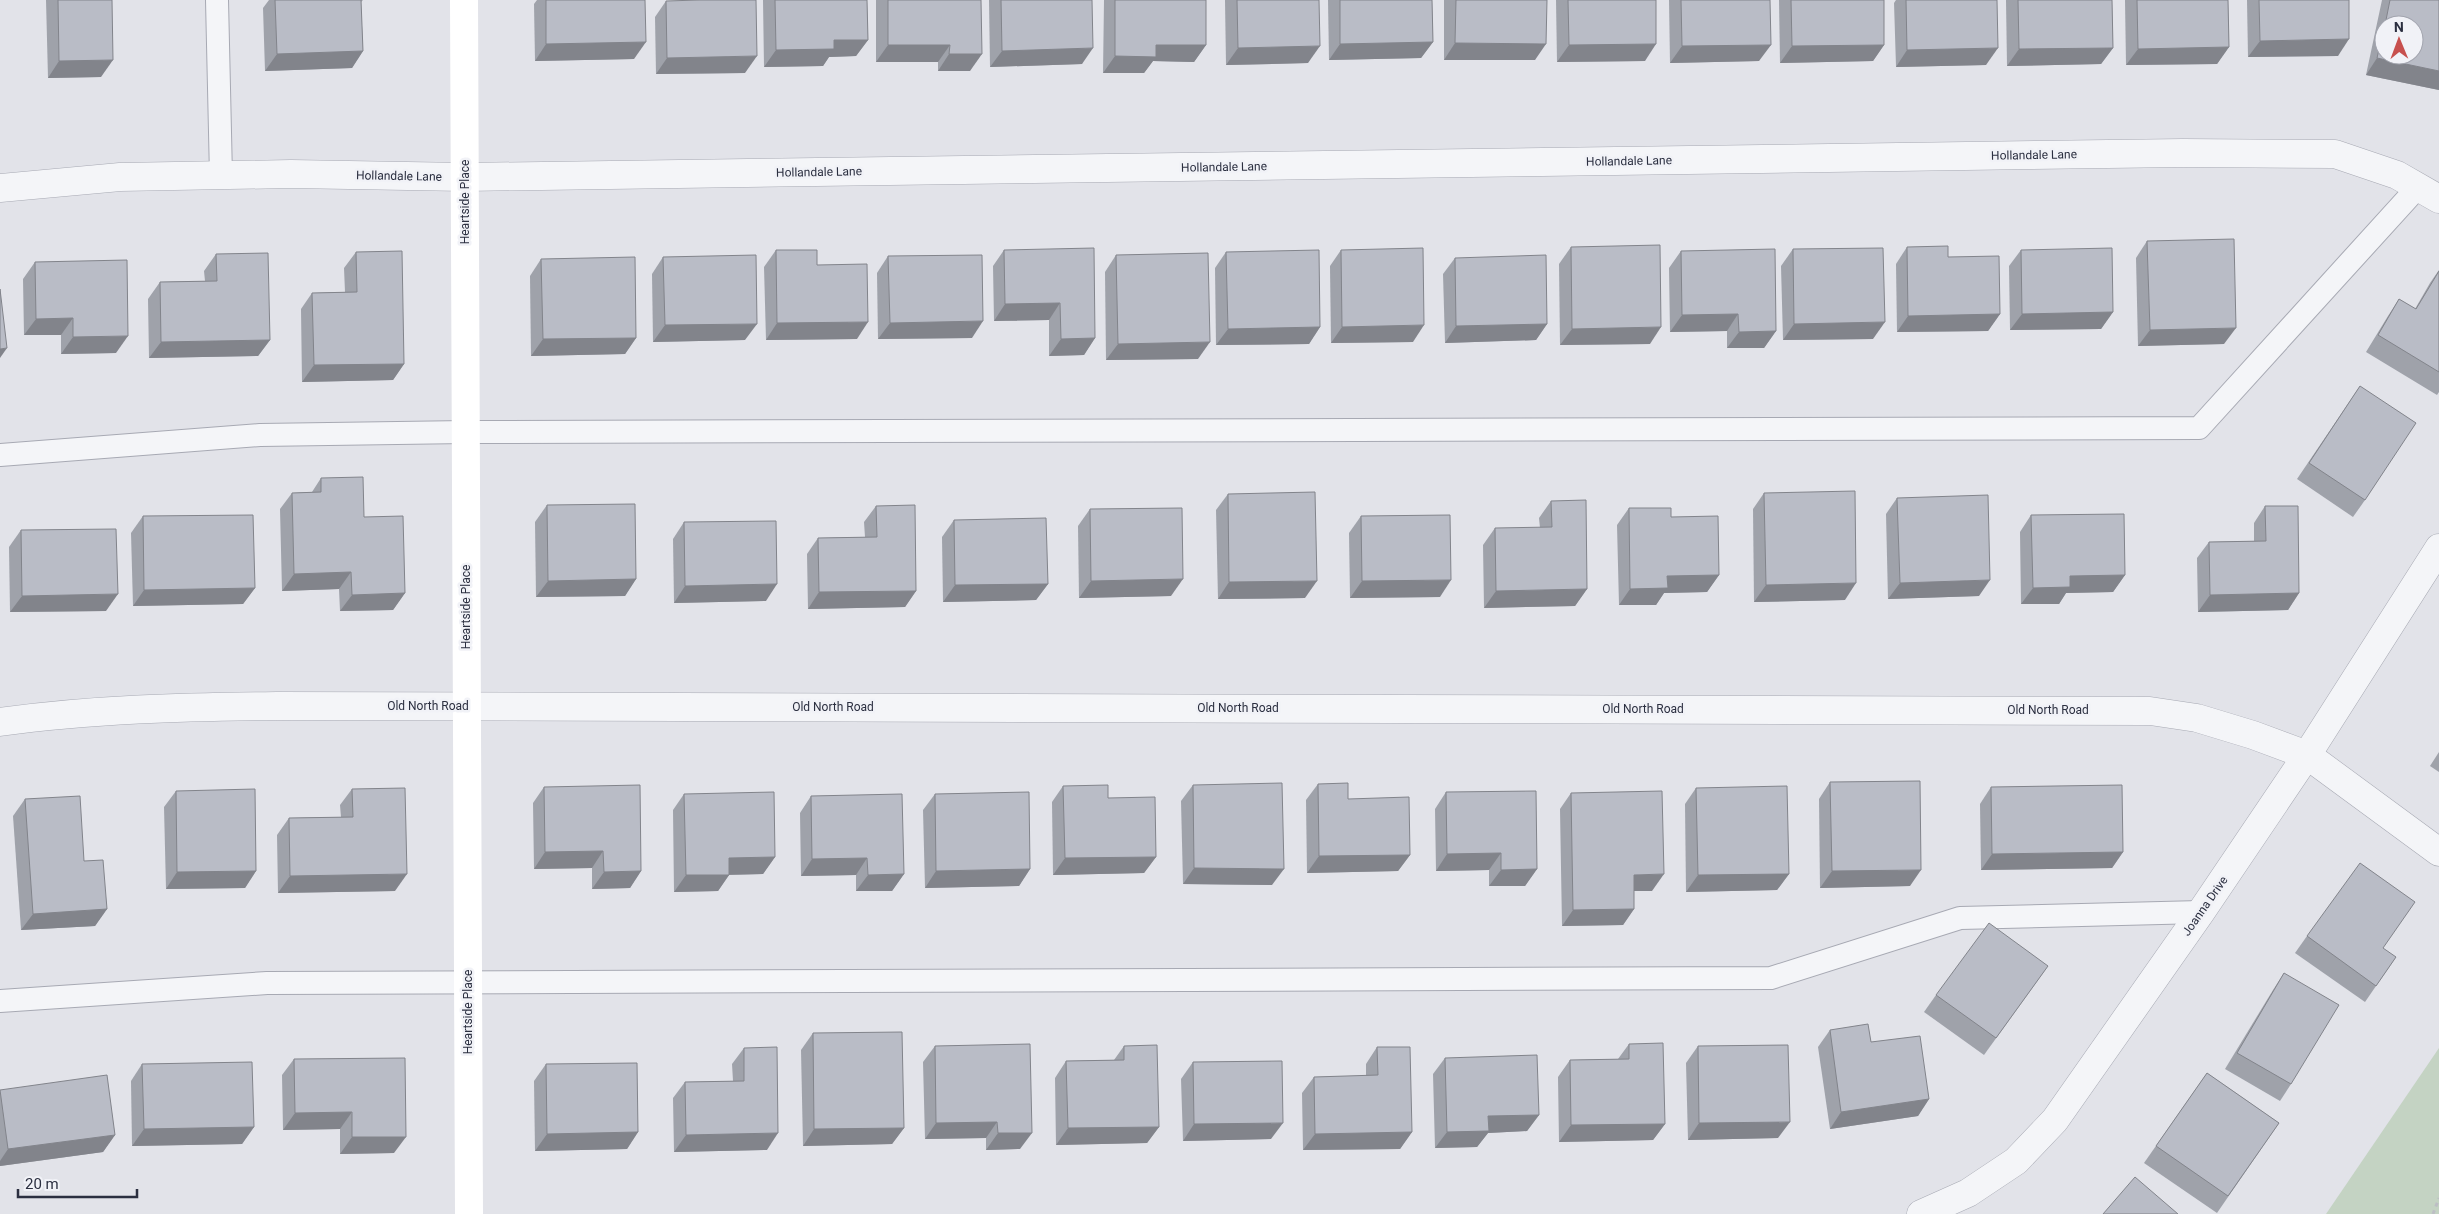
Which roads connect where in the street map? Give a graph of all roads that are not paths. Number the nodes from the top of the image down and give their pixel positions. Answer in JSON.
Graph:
{"nodes":[{"id":1,"x":217,"y":0,"type":"edge"},
{"id":2,"x":464,"y":0,"type":"edge"},
{"id":3,"x":221,"y":176,"type":"junction"},
{"id":4,"x":464,"y":177,"type":"junction"},
{"id":5,"x":0,"y":188,"type":"edge"},
{"id":6,"x":2429,"y":193,"type":"edge"},
{"id":7,"x":466,"y":432,"type":"junction"},
{"id":8,"x":0,"y":455,"type":"edge"},
{"id":9,"x":2439,"y":548,"type":"edge"},
{"id":10,"x":466,"y":706,"type":"junction"},
{"id":11,"x":0,"y":722,"type":"edge"},
{"id":12,"x":2307,"y":755,"type":"junction"},
{"id":13,"x":2439,"y":852,"type":"edge"},
{"id":14,"x":2201,"y":912,"type":"junction"},
{"id":15,"x":468,"y":981,"type":"junction"},
{"id":16,"x":0,"y":1001,"type":"edge"},
{"id":17,"x":469,"y":1214,"type":"edge"},
{"id":18,"x":1921,"y":1214,"type":"edge"}],
"edges":[{"from":1,"to":3,"type":"lane"},
{"from":2,"to":4,"type":"street","name":"Heartside Place"},
{"from":3,"to":4,"type":"street","name":"Hollandale Lane"},
{"from":3,"to":5,"type":"street","name":"Hollandale Lane"},
{"from":4,"to":6,"type":"street","name":"Hollandale Lane"},
{"from":4,"to":7,"type":"street","name":"Heartside Place"},
{"from":6,"to":7,"type":"lane"},
{"from":7,"to":8,"type":"lane"},
{"from":7,"to":10,"type":"street","name":"Heartside Place"},
{"from":9,"to":12,"type":"street","name":"Joanna Drive"},
{"from":10,"to":11,"type":"street","name":"Old North Road"},
{"from":10,"to":12,"type":"street","name":"Old North Road"},
{"from":10,"to":15,"type":"street","name":"Heartside Place"},
{"from":12,"to":13,"type":"street","name":"Old North Road"},
{"from":12,"to":14,"type":"street","name":"Joanna Drive"},
{"from":14,"to":15,"type":"lane"},
{"from":14,"to":18,"type":"street","name":"Joanna Drive"},
{"from":15,"to":16,"type":"lane"},
{"from":15,"to":17,"type":"street","name":"Heartside Place"}]}
